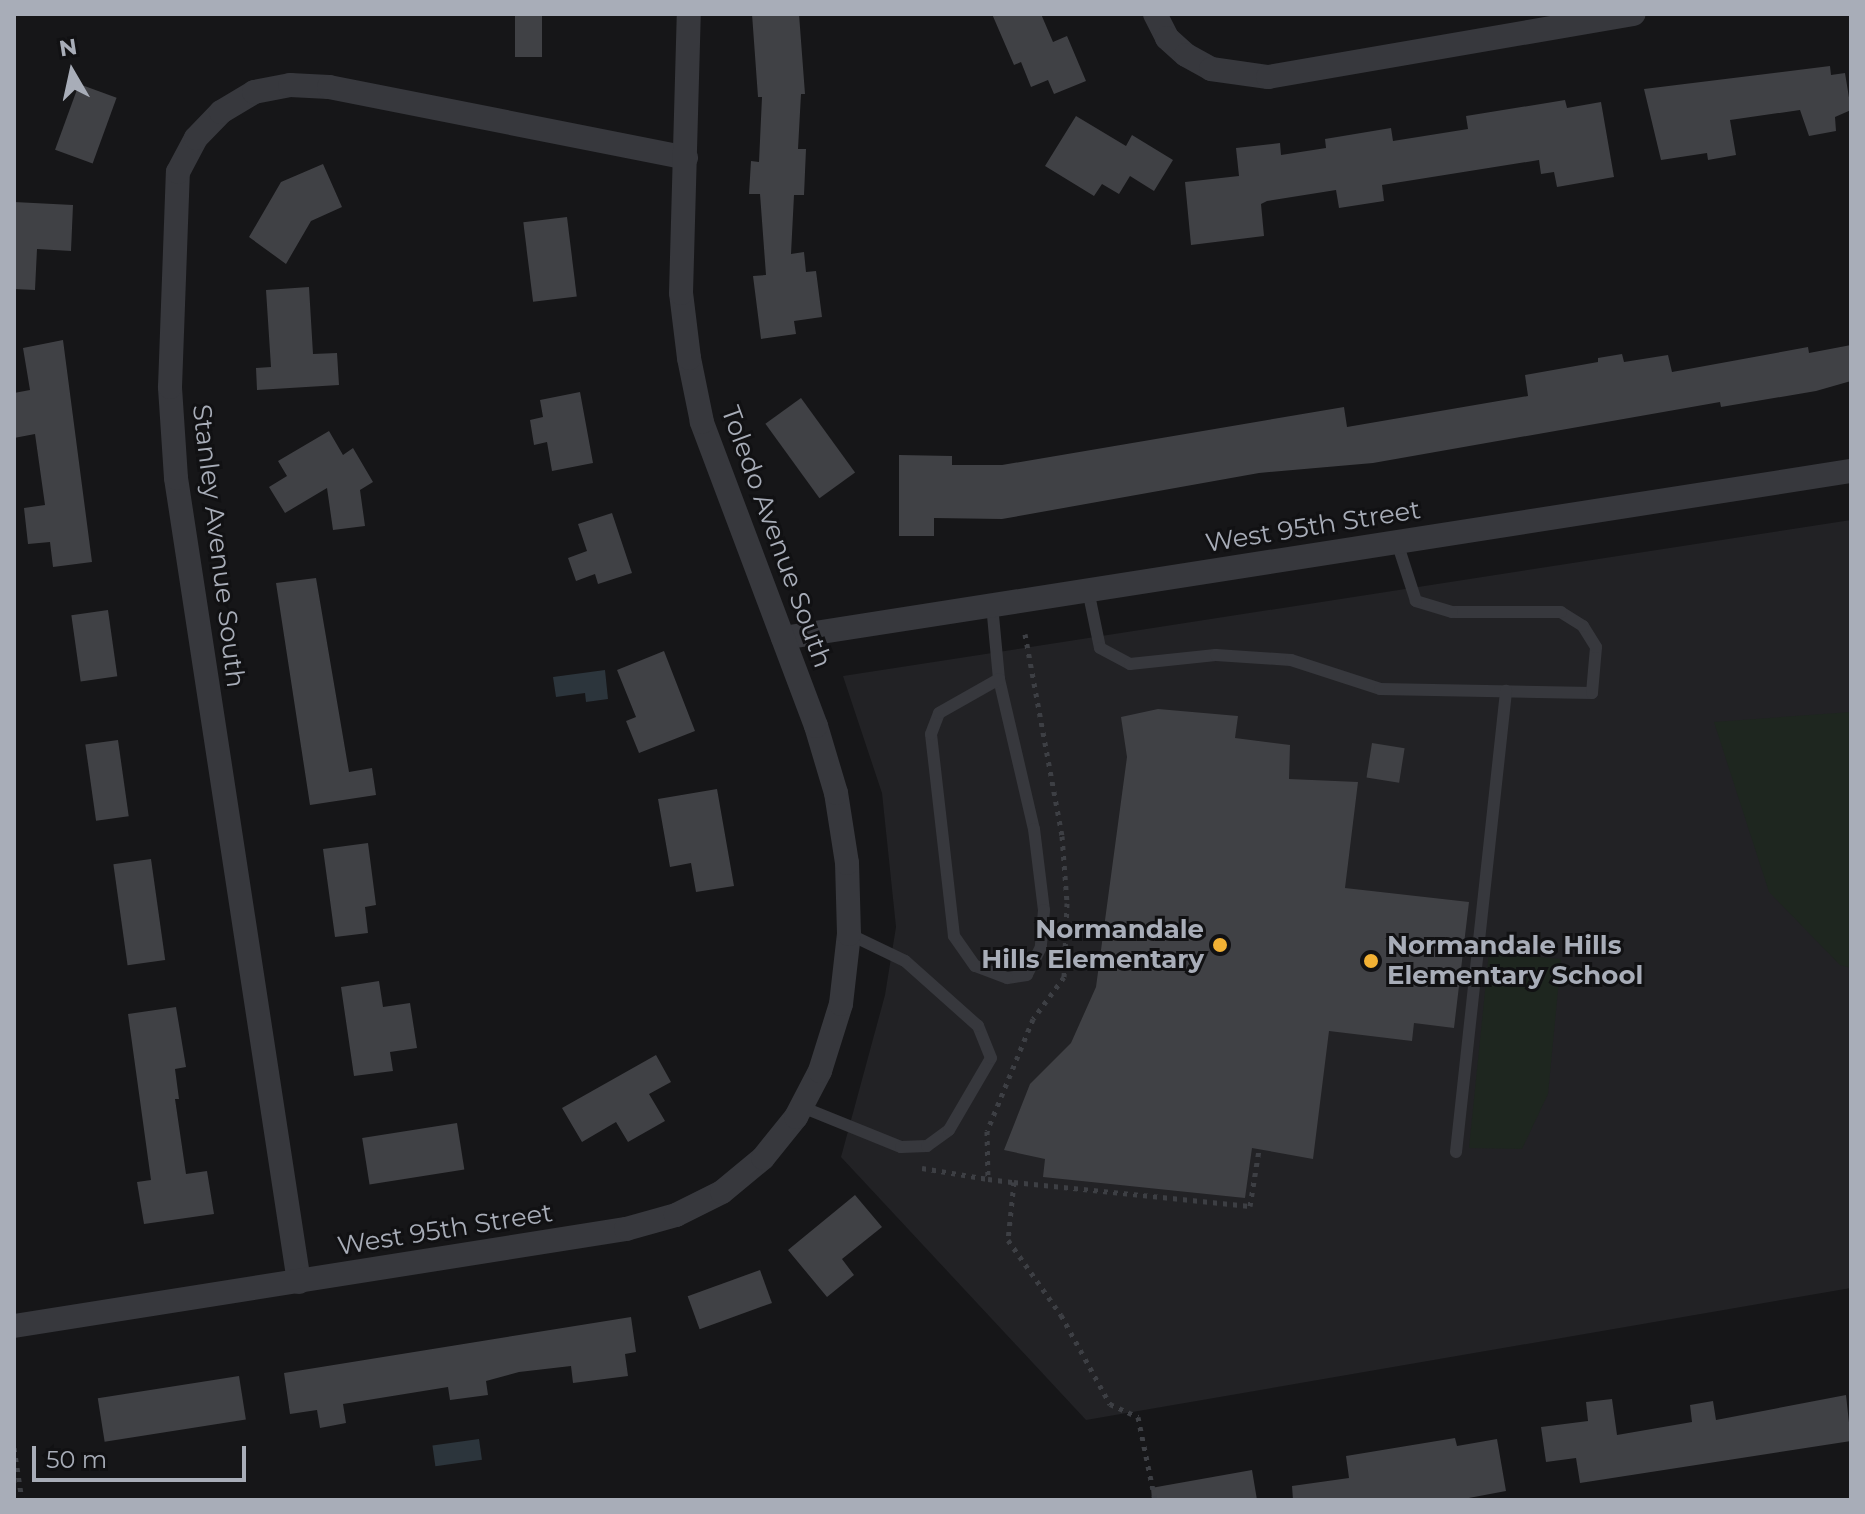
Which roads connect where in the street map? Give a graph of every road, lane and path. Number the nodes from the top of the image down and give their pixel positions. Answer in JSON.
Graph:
{"nodes":[{"id":1,"x":689,"y":14,"type":"edge"},
{"id":2,"x":1155,"y":14,"type":"edge"},
{"id":3,"x":1634,"y":14,"type":"edge"},
{"id":4,"x":1583,"y":19,"type":"edge"},
{"id":5,"x":686,"y":158,"type":"junction"},
{"id":6,"x":1851,"y":471,"type":"edge"},
{"id":7,"x":1397,"y":542,"type":"junction"},
{"id":8,"x":1088,"y":590,"type":"junction"},
{"id":9,"x":992,"y":605,"type":"junction"},
{"id":10,"x":783,"y":638,"type":"junction"},
{"id":11,"x":999,"y":679,"type":"junction"},
{"id":12,"x":1506,"y":691,"type":"junction"},
{"id":13,"x":849,"y":934,"type":"junction"},
{"id":14,"x":820,"y":1071,"type":"joint"},
{"id":15,"x":802,"y":1107,"type":"junction"},
{"id":16,"x":1259,"y":1150,"type":"dead end"},
{"id":17,"x":1456,"y":1152,"type":"dead end"},
{"id":18,"x":1014,"y":1182,"type":"dead end"},
{"id":19,"x":1011,"y":1205,"type":"dead end"},
{"id":20,"x":299,"y":1282,"type":"junction"},
{"id":21,"x":14,"y":1326,"type":"edge"},
{"id":22,"x":14,"y":1448,"type":"edge"},
{"id":23,"x":22,"y":1500,"type":"edge"},
{"id":24,"x":1155,"y":1500,"type":"edge"}],
"edges":[{"from":1,"to":5,"type":"street","name":"Toledo Avenue South"},
{"from":2,"to":4,"type":"street"},
{"from":3,"to":4,"type":"street"},
{"from":5,"to":10,"type":"street","name":"Toledo Avenue South"},
{"from":5,"to":20,"type":"street","name":"Stanley Avenue South"},
{"from":6,"to":7,"type":"street","name":"West 95th Street"},
{"from":7,"to":8,"type":"street","name":"West 95th Street"},
{"from":7,"to":12,"type":"lane"},
{"from":8,"to":9,"type":"street","name":"West 95th Street"},
{"from":8,"to":12,"type":"lane"},
{"from":9,"to":10,"type":"street","name":"West 95th Street"},
{"from":9,"to":11,"type":"lane"},
{"from":10,"to":13,"type":"street","name":"Toledo Avenue South"},
{"from":11,"to":11,"type":"lane"},
{"from":12,"to":17,"type":"lane"},
{"from":13,"to":14,"type":"street","name":"Toledo Avenue South"},
{"from":13,"to":15,"type":"lane"},
{"from":14,"to":15,"type":"street","name":"West 95th Street"},
{"from":15,"to":20,"type":"street","name":"West 95th Street"},
{"from":16,"to":18,"type":"path"},
{"from":19,"to":24,"type":"path"},
{"from":20,"to":21,"type":"street","name":"West 95th Street"},
{"from":22,"to":23,"type":"path"}]}
